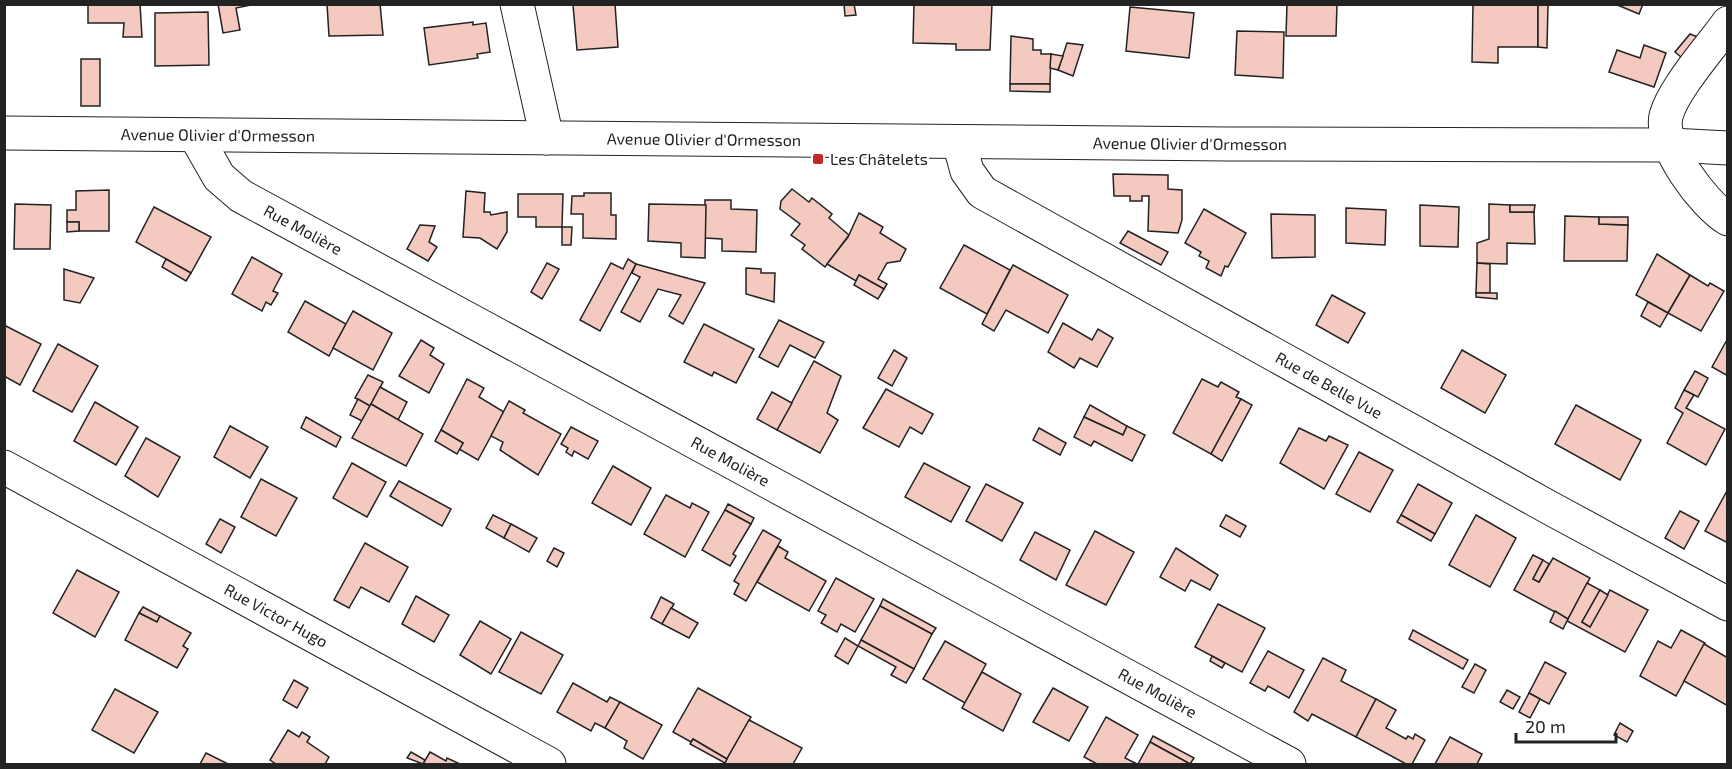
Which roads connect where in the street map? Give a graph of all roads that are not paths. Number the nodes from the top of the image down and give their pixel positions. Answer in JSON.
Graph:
{"nodes":[{"id":1,"x":517,"y":4,"type":"edge"},
{"id":2,"x":1728,"y":23,"type":"edge"},
{"id":3,"x":4,"y":133,"type":"edge"},
{"id":4,"x":195,"y":135,"type":"junction"},
{"id":5,"x":547,"y":138,"type":"junction"},
{"id":6,"x":959,"y":142,"type":"junction"},
{"id":7,"x":1671,"y":145,"type":"junction"},
{"id":8,"x":1728,"y":148,"type":"edge"},
{"id":9,"x":1728,"y":219,"type":"edge"},
{"id":10,"x":4,"y":467,"type":"edge"},
{"id":11,"x":1728,"y":604,"type":"edge"},
{"id":12,"x":549,"y":765,"type":"edge"},
{"id":13,"x":1289,"y":765,"type":"edge"}],
"edges":[{"from":1,"to":5,"type":"street"},
{"from":2,"to":7,"type":"street"},
{"from":3,"to":4,"type":"street","name":"Avenue Olivier d'Ormesson"},
{"from":4,"to":5,"type":"street","name":"Avenue Olivier d'Ormesson"},
{"from":4,"to":13,"type":"street","name":"Rue Molière"},
{"from":5,"to":6,"type":"street","name":"Avenue Olivier d'Ormesson"},
{"from":6,"to":7,"type":"street","name":"Avenue Olivier d'Ormesson"},
{"from":6,"to":11,"type":"street","name":"Rue de Belle Vue"},
{"from":7,"to":8,"type":"street","name":"Avenue Olivier d'Ormesson"},
{"from":7,"to":9,"type":"street"},
{"from":10,"to":12,"type":"street","name":"Rue Victor Hugo"}]}
